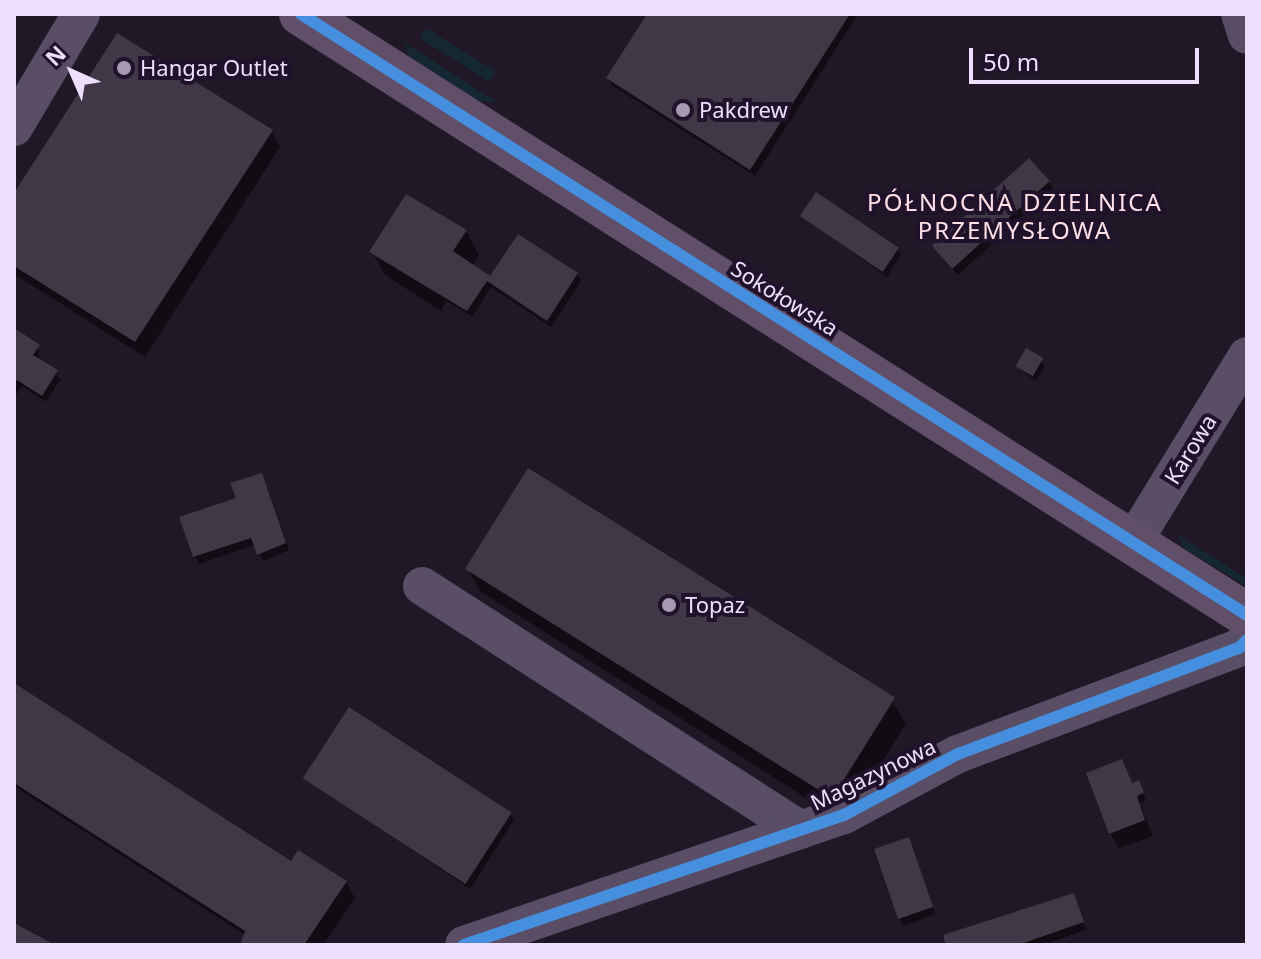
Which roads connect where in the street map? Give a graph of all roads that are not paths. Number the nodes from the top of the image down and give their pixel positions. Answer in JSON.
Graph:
{"nodes":[{"id":1,"x":81,"y":14,"type":"edge"},
{"id":2,"x":301,"y":14,"type":"edge"},
{"id":3,"x":1240,"y":14,"type":"edge"},
{"id":4,"x":1247,"y":35,"type":"edge"},
{"id":5,"x":19,"y":105,"type":"edge"},
{"id":6,"x":1247,"y":356,"type":"edge"},
{"id":7,"x":1133,"y":542,"type":"junction"},
{"id":8,"x":422,"y":586,"type":"dead end"},
{"id":9,"x":1247,"y":615,"type":"edge"},
{"id":10,"x":1247,"y":640,"type":"edge"},
{"id":11,"x":800,"y":830,"type":"junction"},
{"id":12,"x":464,"y":945,"type":"edge"}],
"edges":[{"from":1,"to":5,"type":"street"},
{"from":2,"to":7,"type":"main road","name":"Sokołowska"},
{"from":3,"to":4,"type":"street"},
{"from":6,"to":7,"type":"street","name":"Karowa"},
{"from":7,"to":9,"type":"main road","name":"Sokołowska"},
{"from":8,"to":11,"type":"street"},
{"from":10,"to":11,"type":"street","name":"Magazynowa"},
{"from":11,"to":12,"type":"street","name":"Magazynowa"}]}
